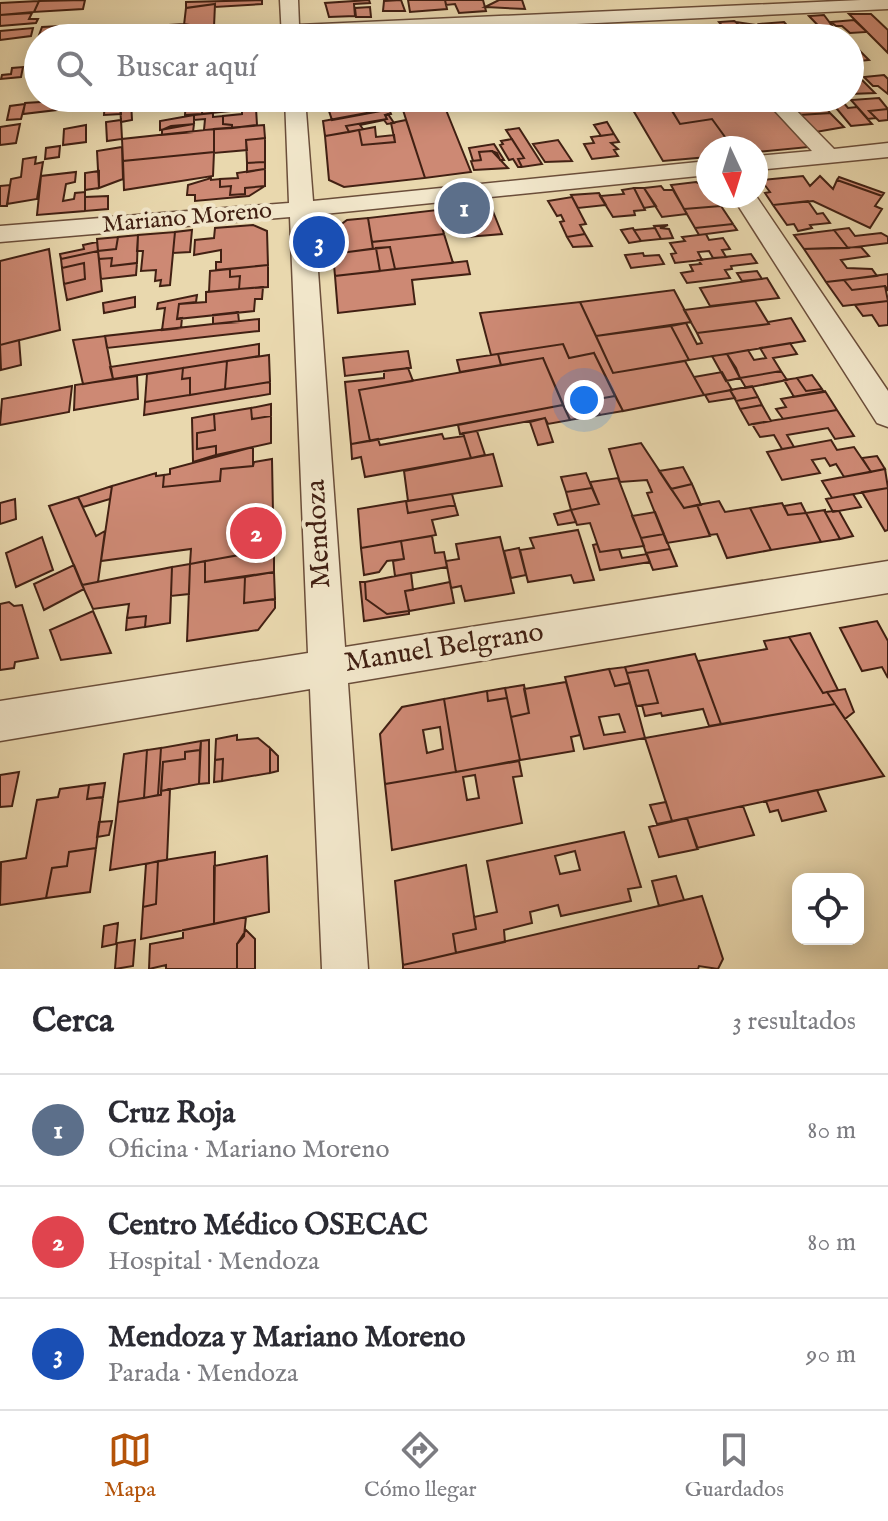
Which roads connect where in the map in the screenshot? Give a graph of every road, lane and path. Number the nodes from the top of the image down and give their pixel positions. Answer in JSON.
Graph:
{"nodes":[{"id":1,"x":289,"y":0,"type":"edge"},
{"id":2,"x":888,"y":4,"type":"edge"},
{"id":3,"x":667,"y":6,"type":"edge"},
{"id":4,"x":290,"y":24,"type":"edge"},
{"id":5,"x":425,"y":24,"type":"edge"},
{"id":6,"x":686,"y":24,"type":"edge"},
{"id":7,"x":296,"y":112,"type":"edge"},
{"id":8,"x":787,"y":112,"type":"edge"},
{"id":9,"x":888,"y":150,"type":"edge"},
{"id":10,"x":829,"y":156,"type":"junction"},
{"id":11,"x":768,"y":162,"type":"edge"},
{"id":12,"x":696,"y":169,"type":"edge"},
{"id":13,"x":752,"y":208,"type":"edge"},
{"id":14,"x":301,"y":209,"type":"junction"},
{"id":15,"x":0,"y":234,"type":"edge"},
{"id":16,"x":888,"y":415,"type":"edge"},
{"id":17,"x":888,"y":577,"type":"edge"},
{"id":18,"x":327,"y":667,"type":"junction"},
{"id":19,"x":0,"y":721,"type":"edge"},
{"id":20,"x":345,"y":969,"type":"edge"}],
"edges":[{"from":1,"to":4,"type":"street"},
{"from":2,"to":3,"type":"street"},
{"from":3,"to":5,"type":"street"},
{"from":3,"to":6,"type":"street"},
{"from":7,"to":14,"type":"street","name":"Mendoza"},
{"from":8,"to":10,"type":"street"},
{"from":9,"to":10,"type":"street"},
{"from":10,"to":11,"type":"street"},
{"from":12,"to":14,"type":"street","name":"Mariano Moreno"},
{"from":13,"to":16,"type":"street"},
{"from":14,"to":15,"type":"street","name":"Mariano Moreno"},
{"from":14,"to":18,"type":"street","name":"Mendoza"},
{"from":17,"to":18,"type":"street","name":"Manuel Belgrano"},
{"from":18,"to":19,"type":"street","name":"Manuel Belgrano"},
{"from":18,"to":20,"type":"street","name":"Mendoza"}]}
